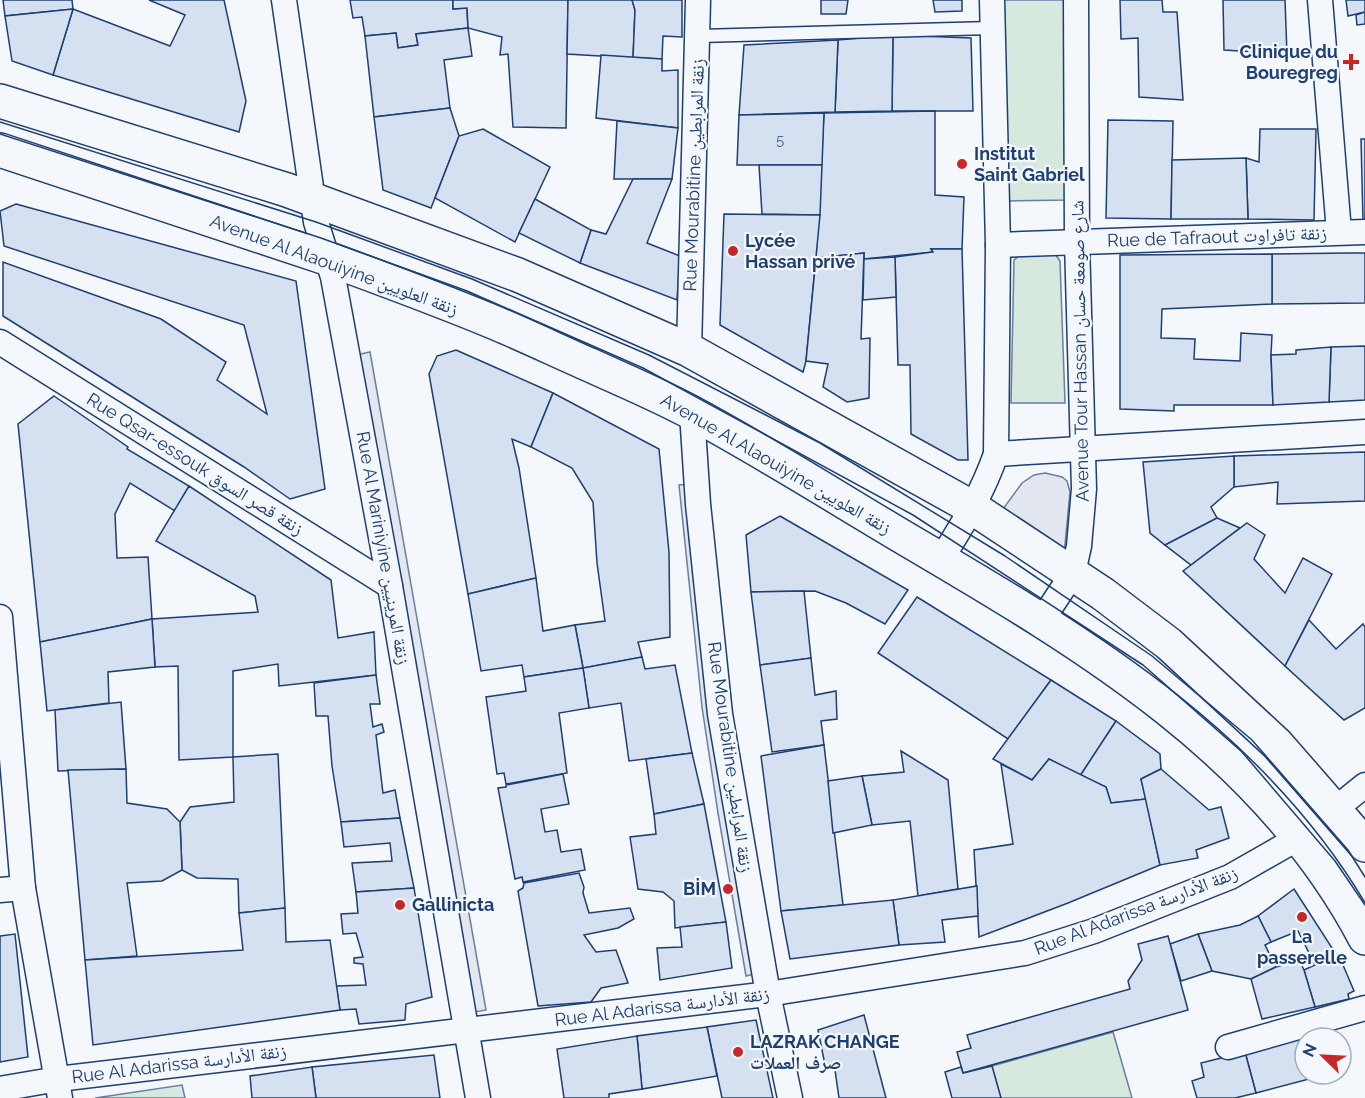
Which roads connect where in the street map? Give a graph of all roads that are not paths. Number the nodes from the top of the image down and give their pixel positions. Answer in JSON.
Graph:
{"nodes":[{"id":1,"x":284,"y":0,"type":"edge"},
{"id":2,"x":699,"y":0,"type":"edge"},
{"id":3,"x":992,"y":0,"type":"edge"},
{"id":4,"x":1076,"y":0,"type":"edge"},
{"id":5,"x":1320,"y":0,"type":"edge"},
{"id":6,"x":991,"y":28,"type":"junction"},
{"id":7,"x":699,"y":36,"type":"junction"},
{"id":8,"x":0,"y":101,"type":"edge"},
{"id":9,"x":0,"y":150,"type":"edge"},
{"id":10,"x":313,"y":199,"type":"junction"},
{"id":11,"x":1339,"y":232,"type":"junction"},
{"id":12,"x":1365,"y":232,"type":"edge"},
{"id":13,"x":1077,"y":242,"type":"junction"},
{"id":14,"x":998,"y":245,"type":"junction"},
{"id":15,"x":326,"y":258,"type":"junction"},
{"id":16,"x":0,"y":342,"type":"edge"},
{"id":17,"x":689,"y":350,"type":"junction"},
{"id":18,"x":692,"y":413,"type":"junction"},
{"id":19,"x":1365,"y":432,"type":"edge"},
{"id":20,"x":1083,"y":450,"type":"junction"},
{"id":21,"x":996,"y":454,"type":"junction"},
{"id":22,"x":973,"y":508,"type":"junction"},
{"id":23,"x":942,"y":558,"type":"junction"},
{"id":24,"x":1073,"y":573,"type":"junction"},
{"id":25,"x":390,"y":586,"type":"junction"},
{"id":26,"x":0,"y":617,"type":"edge"},
{"id":27,"x":1042,"y":620,"type":"junction"},
{"id":28,"x":2,"y":668,"type":"edge"},
{"id":29,"x":1365,"y":785,"type":"edge"},
{"id":30,"x":1334,"y":810,"type":"junction"},
{"id":31,"x":1300,"y":837,"type":"junction"},
{"id":32,"x":1365,"y":845,"type":"edge"},
{"id":33,"x":11,"y":889,"type":"edge"},
{"id":34,"x":1365,"y":938,"type":"edge"},
{"id":35,"x":768,"y":994,"type":"junction"},
{"id":36,"x":1365,"y":1008,"type":"edge"},
{"id":37,"x":466,"y":1030,"type":"junction"},
{"id":38,"x":1228,"y":1047,"type":"dead end"},
{"id":39,"x":59,"y":1088,"type":"edge"},
{"id":40,"x":0,"y":1089,"type":"edge"},
{"id":41,"x":478,"y":1098,"type":"edge"},
{"id":42,"x":790,"y":1098,"type":"edge"}],
"edges":[{"from":1,"to":10,"type":"street","name":"Rue Al Mariniyine زنقة المرينيين"},
{"from":2,"to":7,"type":"street","name":"Rue Mourabitine زنقة المرابطين"},
{"from":3,"to":6,"type":"street"},
{"from":4,"to":13,"type":"street","name":"Avenue Tour Hassan شارع صومعة حسان"},
{"from":5,"to":11,"type":"street"},
{"from":6,"to":7,"type":"lane"},
{"from":6,"to":14,"type":"street"},
{"from":7,"to":17,"type":"street","name":"Rue Mourabitine زنقة المرابطين"},
{"from":8,"to":10,"type":"main road"},
{"from":9,"to":15,"type":"main road","name":"Avenue Al Alaouiyine زنقة العلويين"},
{"from":10,"to":15,"type":"street","name":"Rue Al Mariniyine زنقة المرينيين"},
{"from":10,"to":17,"type":"main road"},
{"from":11,"to":12,"type":"street","name":"Rue de Tafraout زنقة تافراوت"},
{"from":11,"to":13,"type":"street","name":"Rue de Tafraout زنقة تافراوت"},
{"from":13,"to":14,"type":"street","name":"Rue de Tafraout زنقة تافراوت"},
{"from":13,"to":20,"type":"street","name":"Avenue Tour Hassan شارع صومعة حسان"},
{"from":14,"to":21,"type":"street"},
{"from":15,"to":18,"type":"main road","name":"Avenue Al Alaouiyine زنقة العلويين"},
{"from":15,"to":25,"type":"street","name":"Rue Al Mariniyine زنقة المرينيين"},
{"from":16,"to":25,"type":"street","name":"Rue Qsar-essouk زنقة قصر السوق"},
{"from":17,"to":22,"type":"main road"},
{"from":18,"to":23,"type":"main road","name":"Avenue Al Alaouiyine زنقة العلويين"},
{"from":18,"to":35,"type":"street","name":"Rue Mourabitine زنقة المرابطين"},
{"from":19,"to":20,"type":"street"},
{"from":20,"to":21,"type":"street"},
{"from":20,"to":24,"type":"street","name":"Avenue Tour Hassan شارع صومعة حسان"},
{"from":21,"to":22,"type":"street"},
{"from":22,"to":23,"type":"street"},
{"from":22,"to":24,"type":"main road"},
{"from":23,"to":27,"type":"main road","name":"Avenue Al Alaouiyine زنقة العلويين"},
{"from":24,"to":27,"type":"street","name":"Avenue Tour Hassan شارع صومعة حسان"},
{"from":24,"to":30,"type":"main road"},
{"from":25,"to":37,"type":"street","name":"Rue Al Mariniyine زنقة المرينيين"},
{"from":26,"to":28,"type":"street"},
{"from":27,"to":31,"type":"main road","name":"Avenue Al Alaouiyine زنقة العلويين"},
{"from":28,"to":33,"type":"street"},
{"from":29,"to":30,"type":"street"},
{"from":30,"to":32,"type":"main road"},
{"from":31,"to":34,"type":"main road","name":"Avenue Al Alaouiyine زنقة العلويين"},
{"from":31,"to":35,"type":"street","name":"Rue Al Adarissa زنقة الأدارسة"},
{"from":33,"to":39,"type":"street"},
{"from":35,"to":37,"type":"street","name":"Rue Al Adarissa زنقة الأدارسة"},
{"from":35,"to":42,"type":"street","name":"Rue Mourabitine زنقة المرابطين"},
{"from":36,"to":38,"type":"street"},
{"from":37,"to":39,"type":"street","name":"Rue Al Adarissa زنقة الأدارسة"},
{"from":37,"to":41,"type":"street","name":"Rue Al Mariniyine زنقة المرينيين"},
{"from":39,"to":40,"type":"street","name":"Rue Al Adarissa زنقة الأدارسة"}]}
